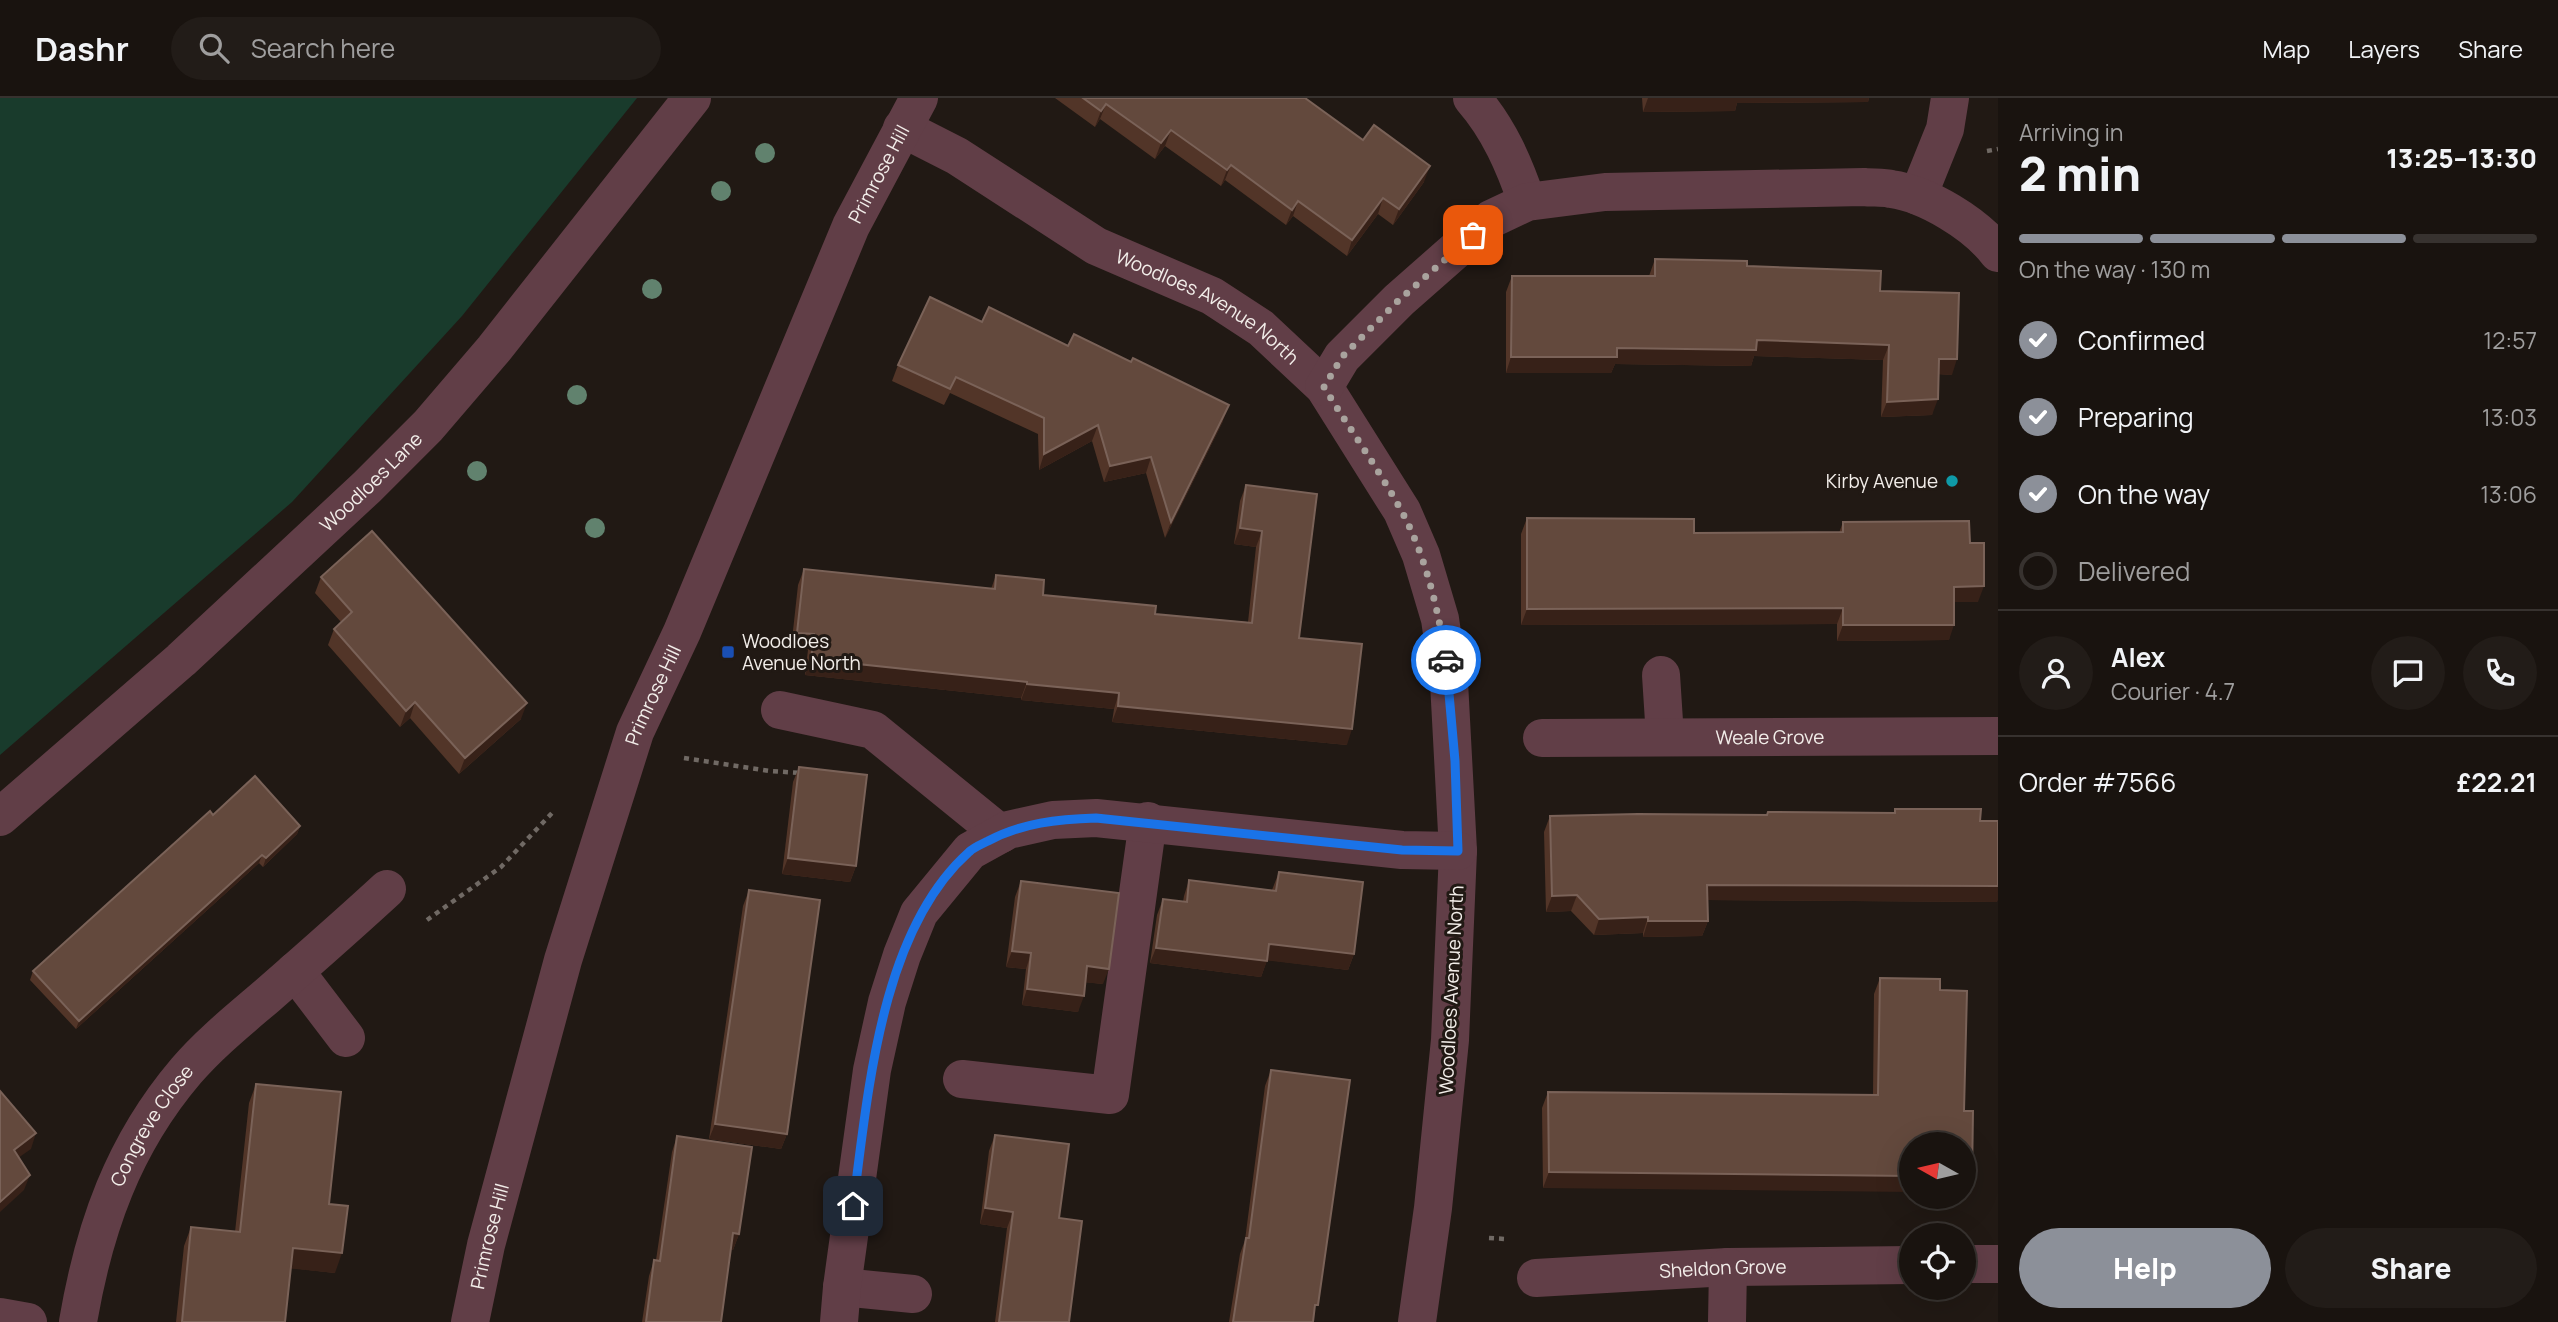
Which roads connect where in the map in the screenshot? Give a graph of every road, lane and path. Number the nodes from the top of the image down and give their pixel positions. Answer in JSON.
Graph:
{"nodes":[{"id":1,"x":692,"y":98,"type":"edge"},
{"id":2,"x":1472,"y":98,"type":"edge"},
{"id":3,"x":1951,"y":98,"type":"edge"},
{"id":4,"x":910,"y":113,"type":"edge"},
{"id":5,"x":1917,"y":196,"type":"junction"},
{"id":6,"x":1527,"y":202,"type":"junction"},
{"id":7,"x":1998,"y":253,"type":"edge"},
{"id":8,"x":1324,"y":387,"type":"junction"},
{"id":9,"x":1661,"y":675,"type":"dead end"},
{"id":10,"x":780,"y":710,"type":"dead end"},
{"id":11,"x":1998,"y":736,"type":"edge"},
{"id":12,"x":1665,"y":737,"type":"junction"},
{"id":13,"x":1542,"y":738,"type":"dead end"},
{"id":14,"x":684,"y":758,"type":"dead end"},
{"id":15,"x":809,"y":773,"type":"edge"},
{"id":16,"x":552,"y":813,"type":"dead end"},
{"id":17,"x":0,"y":817,"type":"edge"},
{"id":18,"x":1148,"y":821,"type":"junction"},
{"id":19,"x":1001,"y":834,"type":"junction"},
{"id":20,"x":1458,"y":851,"type":"junction"},
{"id":21,"x":387,"y":889,"type":"joint"},
{"id":22,"x":295,"y":971,"type":"junction"},
{"id":23,"x":346,"y":1038,"type":"dead end"},
{"id":24,"x":962,"y":1079,"type":"dead end"},
{"id":25,"x":1976,"y":1264,"type":"edge"},
{"id":26,"x":1998,"y":1264,"type":"edge"},
{"id":27,"x":1899,"y":1265,"type":"edge"},
{"id":28,"x":1728,"y":1266,"type":"junction"},
{"id":29,"x":1536,"y":1278,"type":"dead end"},
{"id":30,"x":913,"y":1294,"type":"dead end"},
{"id":31,"x":840,"y":1305,"type":"edge"},
{"id":32,"x":0,"y":1317,"type":"edge"},
{"id":33,"x":28,"y":1322,"type":"edge"},
{"id":34,"x":78,"y":1322,"type":"edge"},
{"id":35,"x":470,"y":1322,"type":"edge"},
{"id":36,"x":1417,"y":1322,"type":"edge"},
{"id":37,"x":1727,"y":1322,"type":"edge"}],
"edges":[{"from":1,"to":17,"type":"street","name":"Woodloes Lane"},
{"from":2,"to":6,"type":"street"},
{"from":3,"to":5,"type":"street"},
{"from":4,"to":8,"type":"street","name":"Woodloes Avenue North"},
{"from":4,"to":35,"type":"street","name":"Primrose Hill"},
{"from":5,"to":6,"type":"street"},
{"from":5,"to":7,"type":"street"},
{"from":6,"to":8,"type":"street"},
{"from":8,"to":20,"type":"street","name":"Woodloes Avenue North"},
{"from":9,"to":12,"type":"street"},
{"from":10,"to":19,"type":"street"},
{"from":11,"to":12,"type":"street","name":"Weale Grove"},
{"from":12,"to":13,"type":"street","name":"Weale Grove"},
{"from":14,"to":15,"type":"path"},
{"from":16,"to":21,"type":"path"},
{"from":18,"to":19,"type":"street"},
{"from":18,"to":20,"type":"street"},
{"from":18,"to":24,"type":"street"},
{"from":19,"to":31,"type":"street"},
{"from":20,"to":36,"type":"street","name":"Woodloes Avenue North"},
{"from":21,"to":22,"type":"street","name":"Congreve Close"},
{"from":22,"to":23,"type":"street"},
{"from":22,"to":34,"type":"street","name":"Congreve Close"},
{"from":25,"to":26,"type":"street"},
{"from":27,"to":28,"type":"street","name":"Sheldon Grove"},
{"from":28,"to":29,"type":"street","name":"Sheldon Grove"},
{"from":28,"to":37,"type":"street"},
{"from":30,"to":31,"type":"street"},
{"from":32,"to":33,"type":"street"}]}
